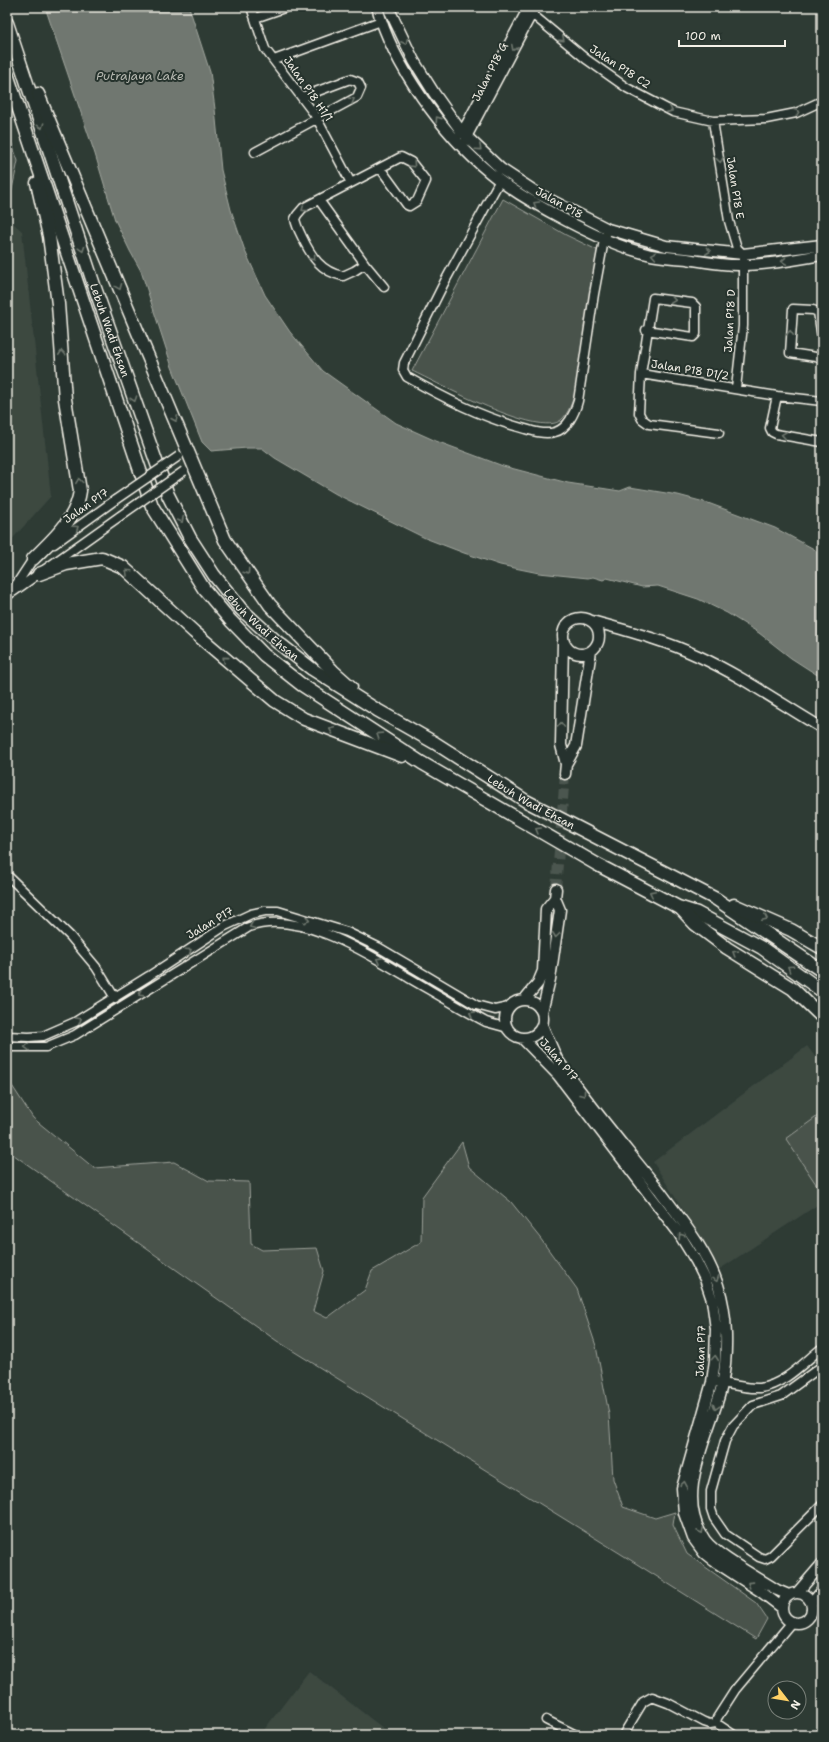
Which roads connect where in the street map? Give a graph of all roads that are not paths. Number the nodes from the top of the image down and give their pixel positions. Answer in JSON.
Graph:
{"nodes":[{"id":1,"x":251,"y":7,"type":"edge"},
{"id":2,"x":287,"y":7,"type":"edge"},
{"id":3,"x":377,"y":7,"type":"edge"},
{"id":4,"x":388,"y":7,"type":"edge"},
{"id":5,"x":532,"y":9,"type":"edge"},
{"id":6,"x":255,"y":18,"type":"junction"},
{"id":7,"x":381,"y":21,"type":"junction"},
{"id":8,"x":7,"y":22,"type":"edge"},
{"id":9,"x":274,"y":60,"type":"junction"},
{"id":10,"x":7,"y":74,"type":"edge"},
{"id":11,"x":302,"y":97,"type":"junction"},
{"id":12,"x":822,"y":101,"type":"edge"},
{"id":13,"x":23,"y":117,"type":"junction"},
{"id":14,"x":318,"y":120,"type":"junction"},
{"id":15,"x":713,"y":122,"type":"junction"},
{"id":16,"x":461,"y":139,"type":"junction"},
{"id":17,"x":255,"y":152,"type":"dead end"},
{"id":18,"x":380,"y":168,"type":"junction"},
{"id":19,"x":500,"y":180,"type":"junction"},
{"id":20,"x":351,"y":183,"type":"junction"},
{"id":21,"x":319,"y":200,"type":"junction"},
{"id":22,"x":608,"y":228,"type":"junction"},
{"id":23,"x":604,"y":240,"type":"junction"},
{"id":24,"x":822,"y":245,"type":"edge"},
{"id":25,"x":743,"y":254,"type":"junction"},
{"id":26,"x":822,"y":255,"type":"edge"},
{"id":27,"x":365,"y":264,"type":"junction"},
{"id":28,"x":744,"y":265,"type":"junction"},
{"id":29,"x":384,"y":287,"type":"dead end"},
{"id":30,"x":646,"y":330,"type":"junction"},
{"id":31,"x":822,"y":338,"type":"edge"},
{"id":32,"x":822,"y":358,"type":"edge"},
{"id":33,"x":641,"y":374,"type":"junction"},
{"id":34,"x":736,"y":388,"type":"junction"},
{"id":35,"x":777,"y":396,"type":"junction"},
{"id":36,"x":822,"y":401,"type":"edge"},
{"id":37,"x":719,"y":433,"type":"dead end"},
{"id":38,"x":822,"y":442,"type":"edge"},
{"id":39,"x":188,"y":449,"type":"junction"},
{"id":40,"x":194,"y":465,"type":"junction"},
{"id":41,"x":33,"y":559,"type":"junction"},
{"id":42,"x":39,"y":574,"type":"junction"},
{"id":43,"x":9,"y":595,"type":"edge"},
{"id":44,"x":592,"y":621,"type":"junction"},
{"id":45,"x":615,"y":628,"type":"junction"},
{"id":46,"x":563,"y":641,"type":"junction"},
{"id":47,"x":594,"y":647,"type":"junction"},
{"id":48,"x":377,"y":710,"type":"junction"},
{"id":49,"x":822,"y":728,"type":"edge"},
{"id":50,"x":422,"y":763,"type":"junction"},
{"id":51,"x":7,"y":875,"type":"edge"},
{"id":52,"x":716,"y":899,"type":"junction"},
{"id":53,"x":678,"y":907,"type":"junction"},
{"id":54,"x":822,"y":948,"type":"edge"},
{"id":55,"x":822,"y":971,"type":"edge"},
{"id":56,"x":822,"y":991,"type":"edge"},
{"id":57,"x":114,"y":998,"type":"junction"},
{"id":58,"x":524,"y":1000,"type":"junction"},
{"id":59,"x":509,"y":1007,"type":"junction"},
{"id":60,"x":542,"y":1012,"type":"junction"},
{"id":61,"x":822,"y":1017,"type":"edge"},
{"id":62,"x":542,"y":1025,"type":"junction"},
{"id":63,"x":508,"y":1028,"type":"junction"},
{"id":64,"x":7,"y":1036,"type":"edge"},
{"id":65,"x":43,"y":1036,"type":"junction"},
{"id":66,"x":522,"y":1038,"type":"junction"},
{"id":67,"x":7,"y":1047,"type":"edge"},
{"id":68,"x":46,"y":1047,"type":"junction"},
{"id":69,"x":821,"y":1351,"type":"edge"},
{"id":70,"x":822,"y":1366,"type":"edge"},
{"id":71,"x":717,"y":1382,"type":"junction"},
{"id":72,"x":822,"y":1505,"type":"edge"},
{"id":73,"x":822,"y":1564,"type":"edge"},
{"id":74,"x":822,"y":1591,"type":"edge"},
{"id":75,"x":793,"y":1594,"type":"junction"},
{"id":76,"x":812,"y":1603,"type":"junction"},
{"id":77,"x":781,"y":1607,"type":"junction"},
{"id":78,"x":790,"y":1623,"type":"junction"},
{"id":79,"x":546,"y":1720,"type":"dead end"},
{"id":80,"x":716,"y":1723,"type":"junction"},
{"id":81,"x":576,"y":1735,"type":"edge"},
{"id":82,"x":623,"y":1735,"type":"edge"},
{"id":83,"x":734,"y":1735,"type":"edge"}],
"edges":[{"from":1,"to":6,"type":"street","name":"Jalan P18 H1/1"},
{"from":2,"to":6,"type":"street"},
{"from":3,"to":7,"type":"street","name":"Jalan P18"},
{"from":4,"to":16,"type":"street","name":"Jalan P18","one_way":true},
{"from":5,"to":15,"type":"street","name":"Jalan P18 C2","one_way":true},
{"from":5,"to":16,"type":"street","name":"Jalan P18 G"},
{"from":6,"to":9,"type":"street","name":"Jalan P18 H1/1"},
{"from":7,"to":9,"type":"street"},
{"from":16,"to":7,"type":"street","name":"Jalan P18","one_way":true},
{"from":8,"to":39,"type":"main road","one_way":true},
{"from":8,"to":48,"type":"main road","name":"Lebuh Wadi Ehsan","one_way":true},
{"from":9,"to":11,"type":"street","name":"Jalan P18 H1/1"},
{"from":10,"to":13,"type":"main road","name":"Lebuh Wadi Ehsan"},
{"from":11,"to":14,"type":"street","name":"Jalan P18 H1/1"},
{"from":14,"to":11,"type":"street","one_way":true},
{"from":15,"to":12,"type":"street","name":"Jalan P18 C2","one_way":true},
{"from":41,"to":13,"type":"main road","one_way":true},
{"from":50,"to":13,"type":"main road","name":"Lebuh Wadi Ehsan","one_way":true},
{"from":14,"to":17,"type":"street"},
{"from":14,"to":20,"type":"street","name":"Jalan P18 H1/1"},
{"from":15,"to":25,"type":"street","name":"Jalan P18 E","one_way":true},
{"from":16,"to":19,"type":"street","name":"Jalan P18"},
{"from":16,"to":22,"type":"street","name":"Jalan P18","one_way":true},
{"from":18,"to":18,"type":"street","one_way":true},
{"from":18,"to":20,"type":"street"},
{"from":23,"to":19,"type":"street","name":"Jalan P18","one_way":true},
{"from":19,"to":23,"type":"street"},
{"from":20,"to":21,"type":"street"},
{"from":21,"to":27,"type":"street"},
{"from":21,"to":27,"type":"street","one_way":true},
{"from":22,"to":23,"type":"street"},
{"from":22,"to":25,"type":"street","name":"Jalan P18","one_way":true},
{"from":28,"to":23,"type":"street","name":"Jalan P18","one_way":true},
{"from":24,"to":25,"type":"street","name":"Jalan P18"},
{"from":25,"to":28,"type":"street","name":"Jalan P18 D"},
{"from":26,"to":28,"type":"street","name":"Jalan P18","one_way":true},
{"from":27,"to":29,"type":"street"},
{"from":28,"to":34,"type":"street","name":"Jalan P18 D"},
{"from":30,"to":30,"type":"street","name":"Jalan P18 D1/2","one_way":true},
{"from":30,"to":33,"type":"street","name":"Jalan P18 D1/2"},
{"from":32,"to":31,"type":"street","one_way":true},
{"from":33,"to":34,"type":"street","name":"Jalan P18 D1/2"},
{"from":33,"to":37,"type":"street","name":"Jalan P18 D1/2"},
{"from":34,"to":35,"type":"street","name":"Jalan P18 D1/2"},
{"from":35,"to":36,"type":"street","name":"Jalan P18 D1/2"},
{"from":38,"to":35,"type":"street","one_way":true},
{"from":39,"to":40,"type":"main road"},
{"from":41,"to":39,"type":"street","name":"Jalan P17","one_way":true,"bridge":true},
{"from":40,"to":42,"type":"street","name":"Jalan P17","bridge":true},
{"from":40,"to":48,"type":"main road","one_way":true},
{"from":41,"to":43,"type":"street","name":"Jalan P17"},
{"from":42,"to":43,"type":"street","name":"Jalan P17"},
{"from":50,"to":42,"type":"main road","one_way":true},
{"from":44,"to":45,"type":"street"},
{"from":44,"to":46,"type":"street"},
{"from":44,"to":47,"type":"street"},
{"from":45,"to":47,"type":"street"},
{"from":45,"to":49,"type":"street"},
{"from":46,"to":47,"type":"street"},
{"from":47,"to":46,"type":"street","one_way":true},
{"from":48,"to":52,"type":"main road","name":"Lebuh Wadi Ehsan"},
{"from":53,"to":50,"type":"main road","name":"Lebuh Wadi Ehsan","one_way":true},
{"from":51,"to":57,"type":"street"},
{"from":52,"to":54,"type":"main road","one_way":true},
{"from":52,"to":55,"type":"main road","name":"Lebuh Wadi Ehsan"},
{"from":56,"to":53,"type":"main road","name":"Lebuh Wadi Ehsan","one_way":true},
{"from":61,"to":53,"type":"main road","one_way":true},
{"from":57,"to":59,"type":"street","name":"Jalan P17","one_way":true},
{"from":65,"to":57,"type":"street","name":"Jalan P17","one_way":true},
{"from":58,"to":59,"type":"street"},
{"from":58,"to":60,"type":"street"},
{"from":58,"to":60,"type":"street","one_way":true},
{"from":59,"to":63,"type":"street"},
{"from":60,"to":62,"type":"street"},
{"from":62,"to":66,"type":"street"},
{"from":62,"to":71,"type":"street","name":"Jalan P17","one_way":true},
{"from":63,"to":66,"type":"street"},
{"from":63,"to":68,"type":"street","one_way":true},
{"from":64,"to":65,"type":"street","name":"Jalan P17"},
{"from":65,"to":68,"type":"street"},
{"from":71,"to":66,"type":"street","name":"Jalan P17","one_way":true},
{"from":68,"to":67,"type":"street","one_way":true},
{"from":69,"to":71,"type":"street"},
{"from":70,"to":72,"type":"street"},
{"from":71,"to":75,"type":"street","name":"Jalan P17","one_way":true},
{"from":77,"to":71,"type":"street","name":"Jalan P17","one_way":true},
{"from":73,"to":75,"type":"street"},
{"from":74,"to":76,"type":"street"},
{"from":75,"to":76,"type":"street"},
{"from":75,"to":77,"type":"street"},
{"from":76,"to":78,"type":"street"},
{"from":77,"to":78,"type":"street"},
{"from":78,"to":80,"type":"street"},
{"from":79,"to":81,"type":"street"},
{"from":80,"to":82,"type":"street"},
{"from":80,"to":83,"type":"street"}]}
